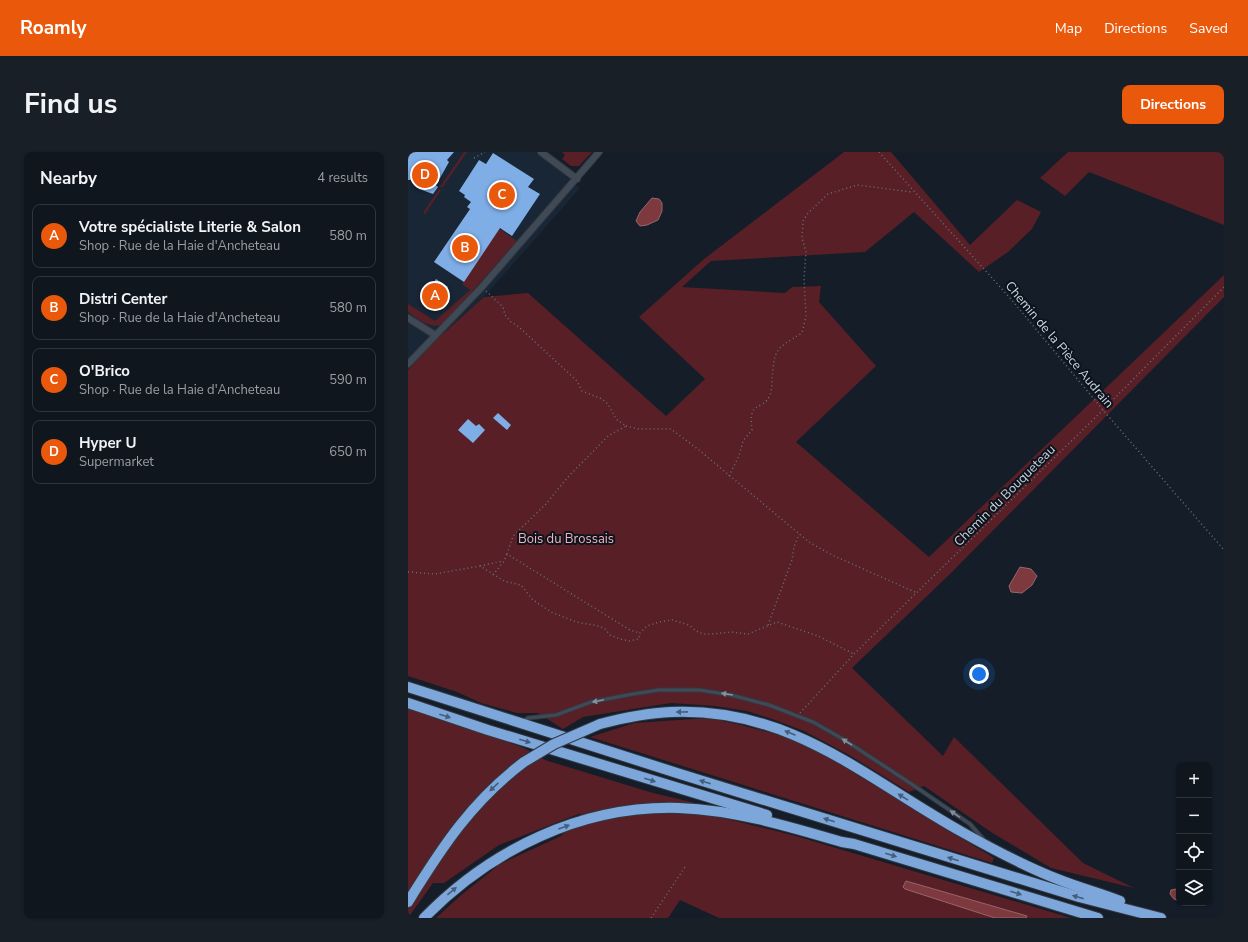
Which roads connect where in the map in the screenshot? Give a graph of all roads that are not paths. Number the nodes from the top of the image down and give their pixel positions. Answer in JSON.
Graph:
{"nodes":[{"id":1,"x":541,"y":152,"type":"edge"},
{"id":2,"x":599,"y":152,"type":"edge"},
{"id":3,"x":577,"y":179,"type":"junction"},
{"id":4,"x":408,"y":318,"type":"edge"},
{"id":5,"x":435,"y":335,"type":"junction"},
{"id":6,"x":408,"y":364,"type":"edge"},
{"id":7,"x":408,"y":687,"type":"edge"},
{"id":8,"x":408,"y":703,"type":"edge"},
{"id":9,"x":521,"y":724,"type":"junction"},
{"id":10,"x":854,"y":844,"type":"junction"},
{"id":11,"x":993,"y":850,"type":"junction"},
{"id":12,"x":408,"y":902,"type":"edge"},
{"id":13,"x":1143,"y":912,"type":"junction"},
{"id":14,"x":424,"y":918,"type":"edge"},
{"id":15,"x":1098,"y":918,"type":"edge"},
{"id":16,"x":1161,"y":918,"type":"edge"}],
"edges":[{"from":1,"to":3,"type":"street"},
{"from":2,"to":3,"type":"street"},
{"from":3,"to":5,"type":"street"},
{"from":4,"to":5,"type":"street"},
{"from":5,"to":6,"type":"street"},
{"from":7,"to":9,"type":"highway"},
{"from":8,"to":10,"type":"highway","one_way":true},
{"from":11,"to":9,"type":"lane","one_way":true},
{"from":13,"to":9,"type":"highway","one_way":true},
{"from":14,"to":10,"type":"highway","one_way":true},
{"from":10,"to":15,"type":"highway","one_way":true},
{"from":11,"to":12,"type":"highway","one_way":true,"bridge":true},
{"from":11,"to":13,"type":"highway"},
{"from":13,"to":16,"type":"highway"}]}
